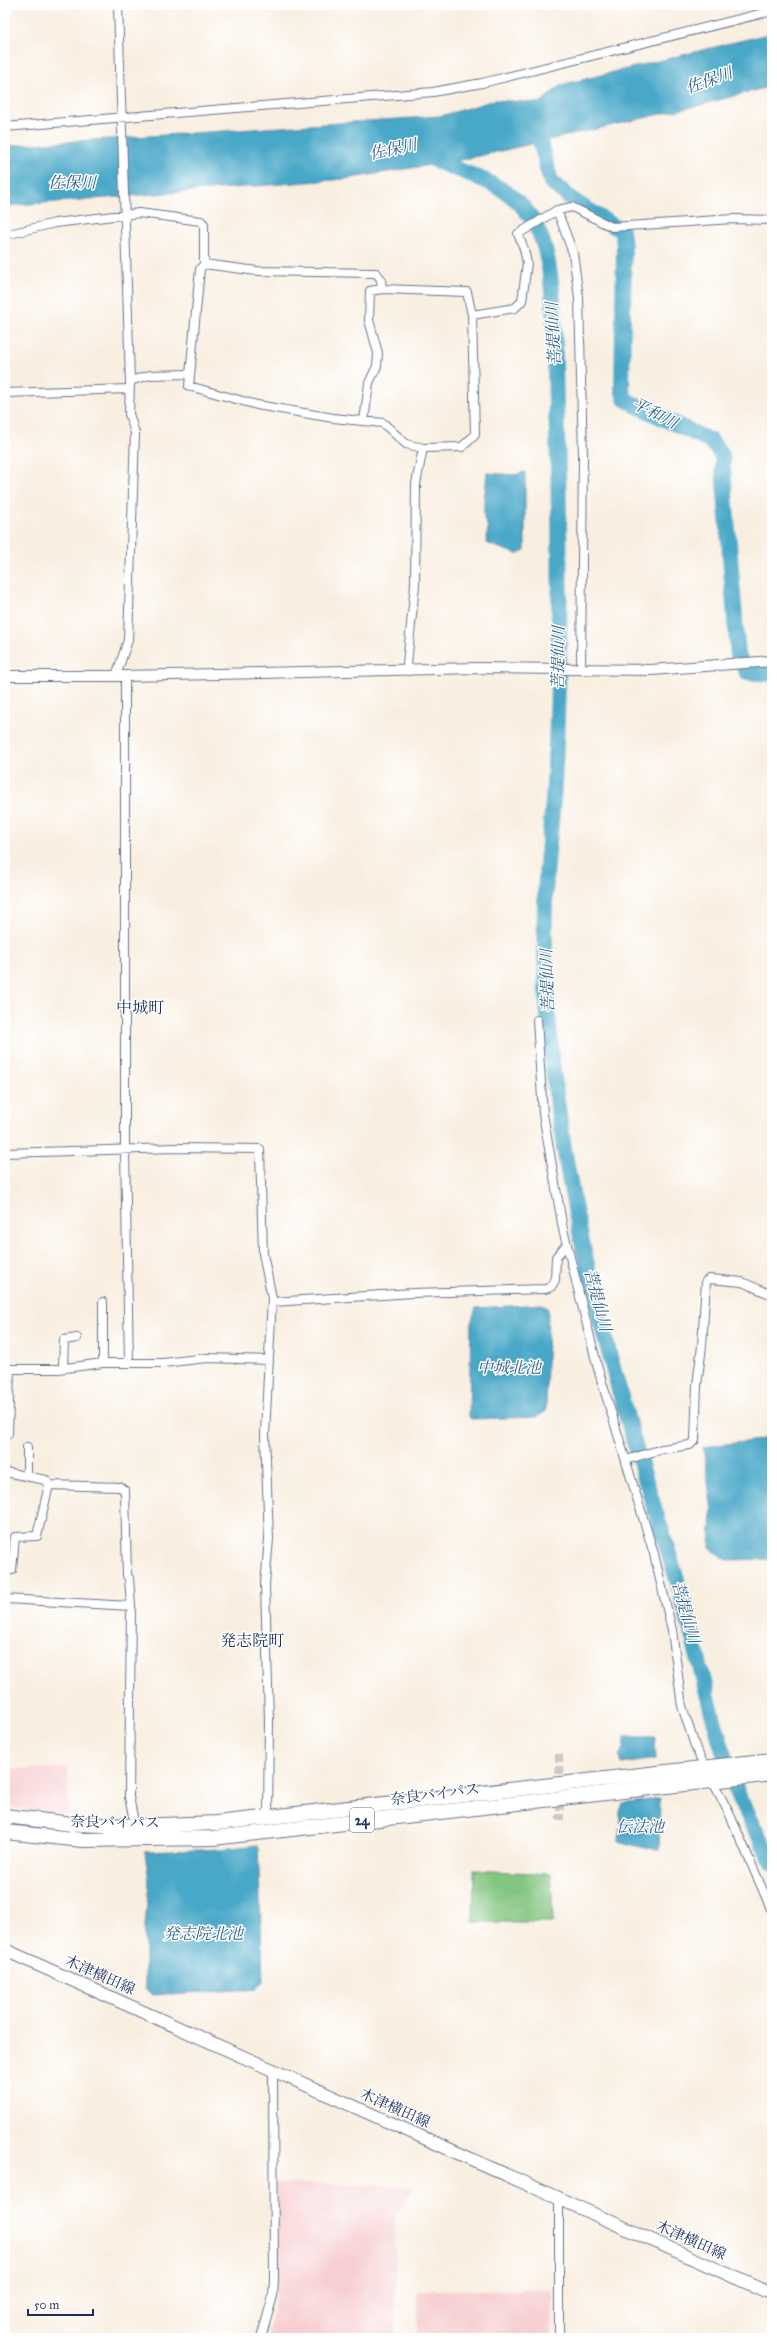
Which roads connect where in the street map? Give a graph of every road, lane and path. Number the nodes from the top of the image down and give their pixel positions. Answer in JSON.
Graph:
{"nodes":[{"id":1,"x":118,"y":5,"type":"edge"},
{"id":2,"x":772,"y":11,"type":"edge"},
{"id":3,"x":122,"y":120,"type":"junction"},
{"id":4,"x":5,"y":127,"type":"edge"},
{"id":5,"x":557,"y":210,"type":"junction"},
{"id":6,"x":124,"y":212,"type":"junction"},
{"id":7,"x":772,"y":220,"type":"edge"},
{"id":8,"x":5,"y":235,"type":"edge"},
{"id":9,"x":204,"y":264,"type":"junction"},
{"id":10,"x":382,"y":289,"type":"junction"},
{"id":11,"x":472,"y":315,"type":"junction"},
{"id":12,"x":190,"y":374,"type":"junction"},
{"id":13,"x":130,"y":385,"type":"junction"},
{"id":14,"x":5,"y":393,"type":"edge"},
{"id":15,"x":364,"y":421,"type":"junction"},
{"id":16,"x":423,"y":448,"type":"junction"},
{"id":17,"x":769,"y":661,"type":"edge"},
{"id":18,"x":579,"y":669,"type":"junction"},
{"id":19,"x":409,"y":671,"type":"junction"},
{"id":20,"x":5,"y":676,"type":"edge"},
{"id":21,"x":121,"y":676,"type":"junction"},
{"id":22,"x":537,"y":1020,"type":"dead end"},
{"id":23,"x":125,"y":1150,"type":"junction"},
{"id":24,"x":5,"y":1153,"type":"edge"},
{"id":25,"x":567,"y":1244,"type":"junction"},
{"id":26,"x":772,"y":1295,"type":"edge"},
{"id":27,"x":103,"y":1302,"type":"dead end"},
{"id":28,"x":272,"y":1302,"type":"junction"},
{"id":29,"x":77,"y":1338,"type":"dead end"},
{"id":30,"x":269,"y":1360,"type":"junction"},
{"id":31,"x":129,"y":1363,"type":"junction"},
{"id":32,"x":102,"y":1364,"type":"junction"},
{"id":33,"x":63,"y":1368,"type":"junction"},
{"id":34,"x":7,"y":1369,"type":"edge"},
{"id":35,"x":8,"y":1433,"type":"dead end"},
{"id":36,"x":27,"y":1447,"type":"dead end"},
{"id":37,"x":627,"y":1460,"type":"junction"},
{"id":38,"x":5,"y":1472,"type":"edge"},
{"id":39,"x":27,"y":1475,"type":"junction"},
{"id":40,"x":49,"y":1484,"type":"junction"},
{"id":41,"x":5,"y":1572,"type":"edge"},
{"id":42,"x":5,"y":1584,"type":"edge"},
{"id":43,"x":5,"y":1599,"type":"edge"},
{"id":44,"x":131,"y":1606,"type":"junction"},
{"id":45,"x":772,"y":1760,"type":"edge"},
{"id":46,"x":756,"y":1769,"type":"junction"},
{"id":47,"x":712,"y":1773,"type":"junction"},
{"id":48,"x":772,"y":1774,"type":"edge"},
{"id":49,"x":5,"y":1816,"type":"edge"},
{"id":50,"x":268,"y":1818,"type":"junction"},
{"id":51,"x":135,"y":1826,"type":"junction"},
{"id":52,"x":5,"y":1832,"type":"edge"},
{"id":53,"x":772,"y":1910,"type":"edge"},
{"id":54,"x":5,"y":1950,"type":"edge"},
{"id":55,"x":273,"y":2070,"type":"junction"},
{"id":56,"x":559,"y":2198,"type":"junction"},
{"id":57,"x":772,"y":2294,"type":"edge"},
{"id":58,"x":261,"y":2338,"type":"edge"},
{"id":59,"x":559,"y":2338,"type":"edge"}],
"edges":[{"from":1,"to":3,"type":"street"},
{"from":2,"to":3,"type":"street"},
{"from":3,"to":4,"type":"street"},
{"from":3,"to":6,"type":"street"},
{"from":5,"to":7,"type":"street"},
{"from":5,"to":11,"type":"street"},
{"from":5,"to":18,"type":"street"},
{"from":6,"to":8,"type":"street"},
{"from":6,"to":9,"type":"street"},
{"from":6,"to":13,"type":"street"},
{"from":9,"to":10,"type":"street"},
{"from":9,"to":12,"type":"street"},
{"from":10,"to":11,"type":"street"},
{"from":10,"to":15,"type":"street"},
{"from":11,"to":16,"type":"street"},
{"from":12,"to":13,"type":"street"},
{"from":12,"to":15,"type":"street"},
{"from":13,"to":14,"type":"street"},
{"from":13,"to":21,"type":"street"},
{"from":15,"to":16,"type":"street"},
{"from":16,"to":19,"type":"street"},
{"from":17,"to":18,"type":"street"},
{"from":18,"to":19,"type":"street"},
{"from":19,"to":21,"type":"street"},
{"from":20,"to":21,"type":"street"},
{"from":21,"to":23,"type":"street"},
{"from":22,"to":25,"type":"street"},
{"from":23,"to":24,"type":"street"},
{"from":23,"to":28,"type":"street"},
{"from":23,"to":31,"type":"street"},
{"from":25,"to":28,"type":"street"},
{"from":25,"to":37,"type":"street"},
{"from":26,"to":37,"type":"street"},
{"from":27,"to":32,"type":"street"},
{"from":28,"to":30,"type":"street"},
{"from":29,"to":33,"type":"street"},
{"from":30,"to":31,"type":"street"},
{"from":30,"to":50,"type":"street"},
{"from":31,"to":32,"type":"street"},
{"from":32,"to":33,"type":"street"},
{"from":33,"to":34,"type":"street"},
{"from":34,"to":35,"type":"street"},
{"from":36,"to":39,"type":"street"},
{"from":37,"to":47,"type":"street"},
{"from":38,"to":39,"type":"street"},
{"from":39,"to":40,"type":"street"},
{"from":40,"to":41,"type":"street"},
{"from":40,"to":44,"type":"street"},
{"from":41,"to":42,"type":"street"},
{"from":43,"to":44,"type":"street"},
{"from":44,"to":51,"type":"street"},
{"from":45,"to":46,"type":"highway","name":"奈良バイパス","number":"24"},
{"from":46,"to":47,"type":"highway","name":"奈良バイパス","number":"24"},
{"from":46,"to":48,"type":"highway","name":"奈良バイパス","number":"24"},
{"from":47,"to":50,"type":"highway","name":"奈良バイパス","number":"24"},
{"from":47,"to":52,"type":"highway","name":"奈良バイパス","number":"24"},
{"from":47,"to":53,"type":"street"},
{"from":49,"to":51,"type":"highway","name":"奈良バイパス","number":"24"},
{"from":50,"to":51,"type":"highway","name":"奈良バイパス","number":"24"},
{"from":54,"to":55,"type":"main road","name":"木津横田線"},
{"from":55,"to":56,"type":"main road","name":"木津横田線"},
{"from":55,"to":58,"type":"street"},
{"from":56,"to":57,"type":"main road","name":"木津横田線"},
{"from":56,"to":59,"type":"street"}]}
